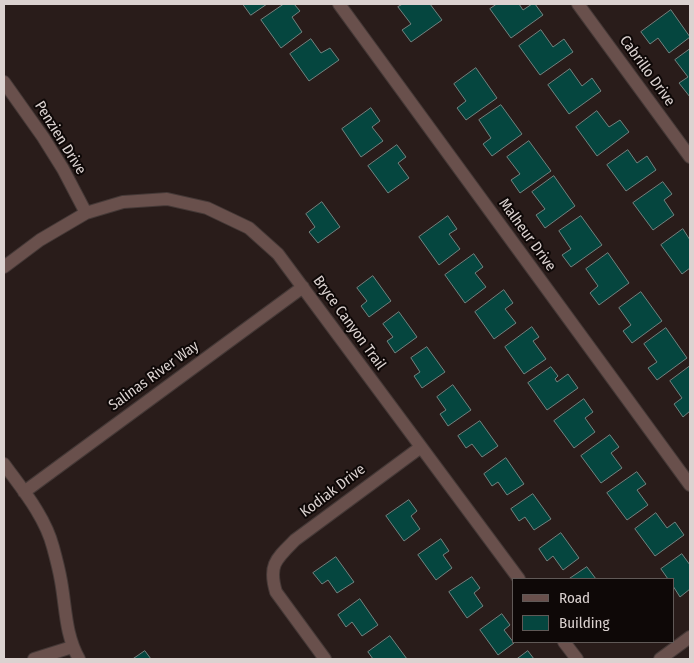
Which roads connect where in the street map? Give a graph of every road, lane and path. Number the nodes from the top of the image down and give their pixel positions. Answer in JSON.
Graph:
{"nodes":[{"id":1,"x":339,"y":4,"type":"edge"},
{"id":2,"x":578,"y":4,"type":"edge"},
{"id":3,"x":4,"y":82,"type":"edge"},
{"id":4,"x":690,"y":157,"type":"edge"},
{"id":5,"x":86,"y":213,"type":"junction"},
{"id":6,"x":4,"y":267,"type":"edge"},
{"id":7,"x":303,"y":287,"type":"junction"},
{"id":8,"x":421,"y":447,"type":"junction"},
{"id":9,"x":4,"y":464,"type":"edge"},
{"id":10,"x":690,"y":485,"type":"edge"},
{"id":11,"x":24,"y":492,"type":"junction"},
{"id":12,"x":518,"y":578,"type":"edge"},
{"id":13,"x":690,"y":637,"type":"edge"},
{"id":14,"x":565,"y":643,"type":"edge"},
{"id":15,"x":72,"y":647,"type":"junction"},
{"id":16,"x":34,"y":659,"type":"edge"},
{"id":17,"x":79,"y":659,"type":"edge"},
{"id":18,"x":325,"y":659,"type":"edge"},
{"id":19,"x":577,"y":659,"type":"edge"},
{"id":20,"x":660,"y":659,"type":"edge"}],
"edges":[{"from":1,"to":10,"type":"street","name":"Malheur Drive"},
{"from":2,"to":4,"type":"street","name":"Cabrillo Drive"},
{"from":3,"to":5,"type":"street","name":"Penzien Drive"},
{"from":5,"to":6,"type":"street","name":"Bryce Canyon Trail"},
{"from":5,"to":7,"type":"street","name":"Bryce Canyon Trail"},
{"from":7,"to":8,"type":"street","name":"Bryce Canyon Trail"},
{"from":7,"to":11,"type":"street","name":"Salinas River Way"},
{"from":8,"to":12,"type":"street","name":"Bryce Canyon Trail"},
{"from":8,"to":18,"type":"street","name":"Kodiak Drive"},
{"from":9,"to":11,"type":"street"},
{"from":11,"to":15,"type":"street"},
{"from":13,"to":20,"type":"street"},
{"from":14,"to":19,"type":"street"},
{"from":15,"to":16,"type":"street"},
{"from":15,"to":17,"type":"street"}]}
